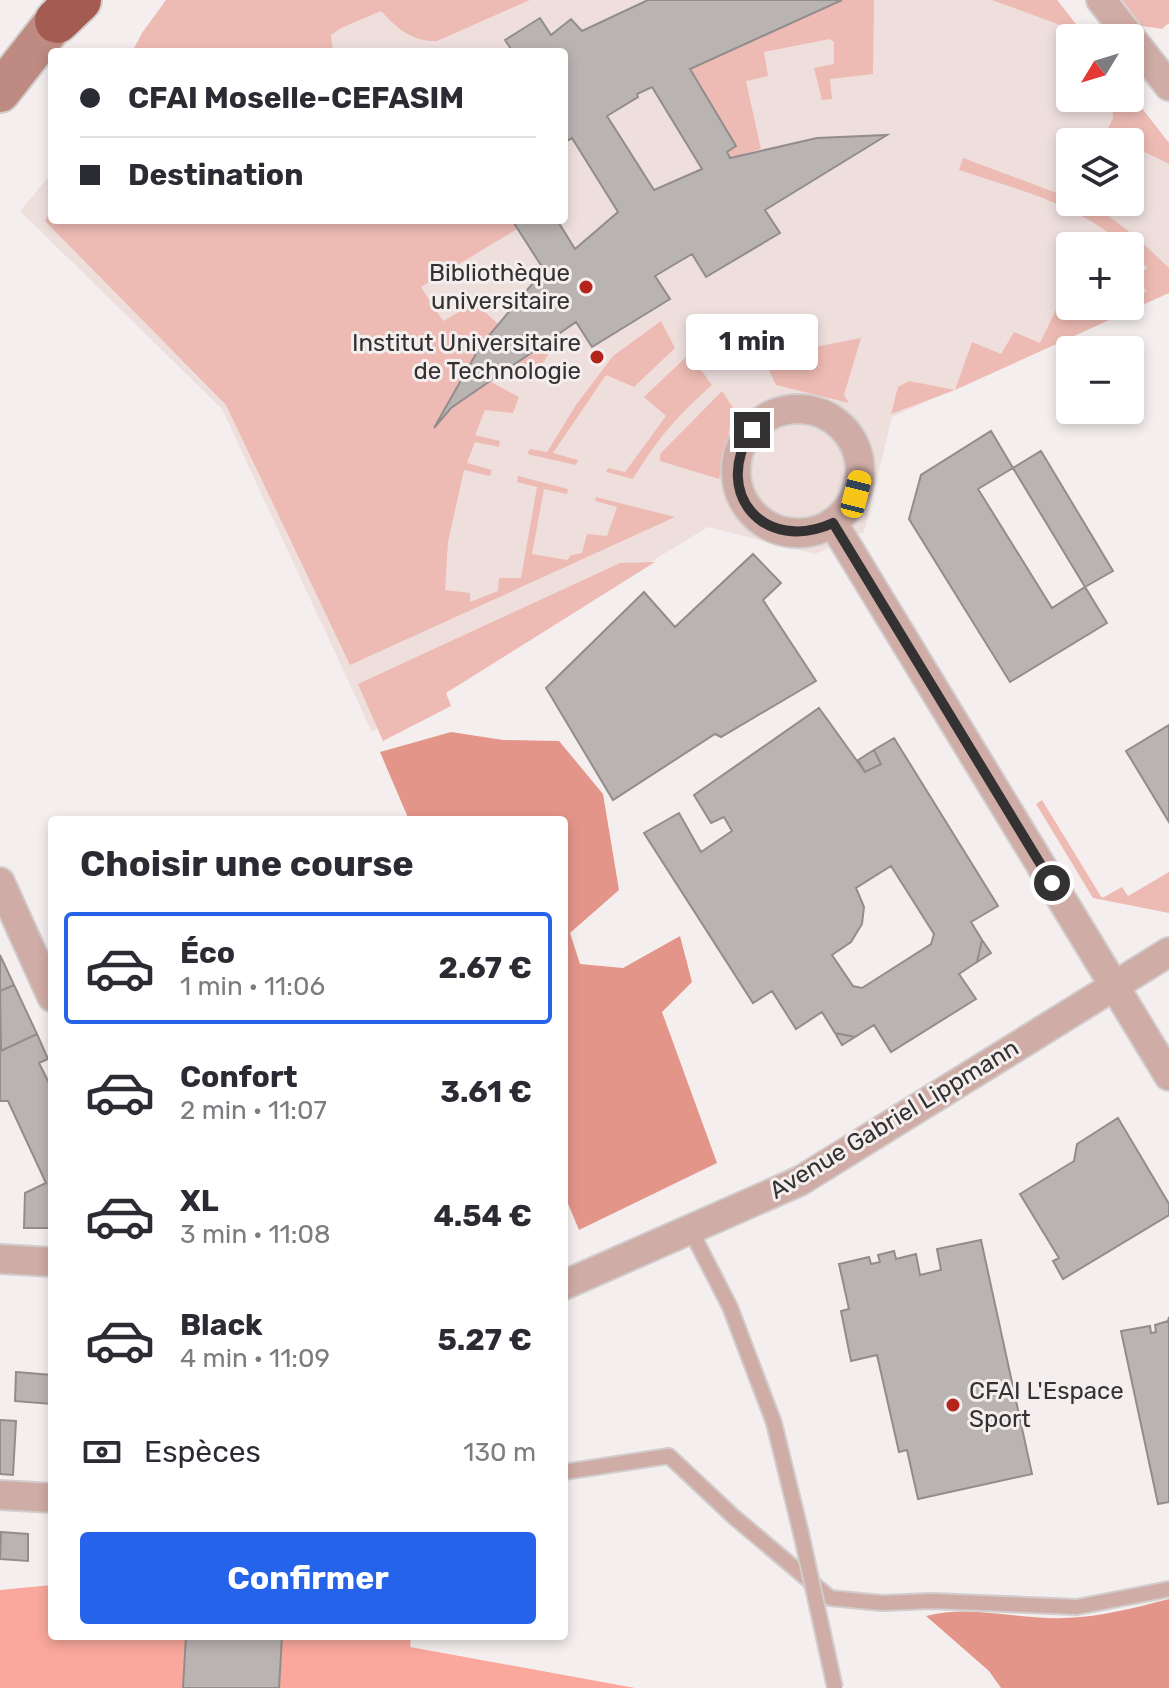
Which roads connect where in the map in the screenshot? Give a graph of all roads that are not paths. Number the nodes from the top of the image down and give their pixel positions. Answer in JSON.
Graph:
{"nodes":[{"id":1,"x":1101,"y":0,"type":"edge"},
{"id":2,"x":69,"y":7,"type":"edge"},
{"id":3,"x":1169,"y":86,"type":"edge"},
{"id":4,"x":0,"y":92,"type":"edge"},
{"id":5,"x":833,"y":523,"type":"junction"},
{"id":6,"x":0,"y":882,"type":"edge"},
{"id":7,"x":1169,"y":952,"type":"edge"},
{"id":8,"x":1114,"y":986,"type":"junction"},
{"id":9,"x":48,"y":988,"type":"edge"},
{"id":10,"x":1169,"y":1076,"type":"edge"},
{"id":11,"x":690,"y":1229,"type":"junction"},
{"id":12,"x":0,"y":1259,"type":"edge"},
{"id":13,"x":48,"y":1262,"type":"edge"},
{"id":14,"x":568,"y":1283,"type":"edge"},
{"id":15,"x":568,"y":1471,"type":"edge"},
{"id":16,"x":0,"y":1495,"type":"edge"},
{"id":17,"x":48,"y":1498,"type":"edge"},
{"id":18,"x":1169,"y":1589,"type":"edge"},
{"id":19,"x":835,"y":1688,"type":"edge"}],
"edges":[{"from":1,"to":3,"type":"street"},
{"from":2,"to":4,"type":"main road"},
{"from":5,"to":5,"type":"street"},
{"from":5,"to":8,"type":"street"},
{"from":6,"to":9,"type":"street"},
{"from":7,"to":8,"type":"street","name":"Avenue Gabriel Lippmann"},
{"from":8,"to":10,"type":"street"},
{"from":8,"to":11,"type":"street","name":"Avenue Gabriel Lippmann"},
{"from":11,"to":14,"type":"street","name":"Avenue Gabriel Lippmann"},
{"from":11,"to":19,"type":"lane","bridge":true},
{"from":12,"to":13,"type":"street"},
{"from":15,"to":18,"type":"lane"},
{"from":16,"to":17,"type":"street"}]}
